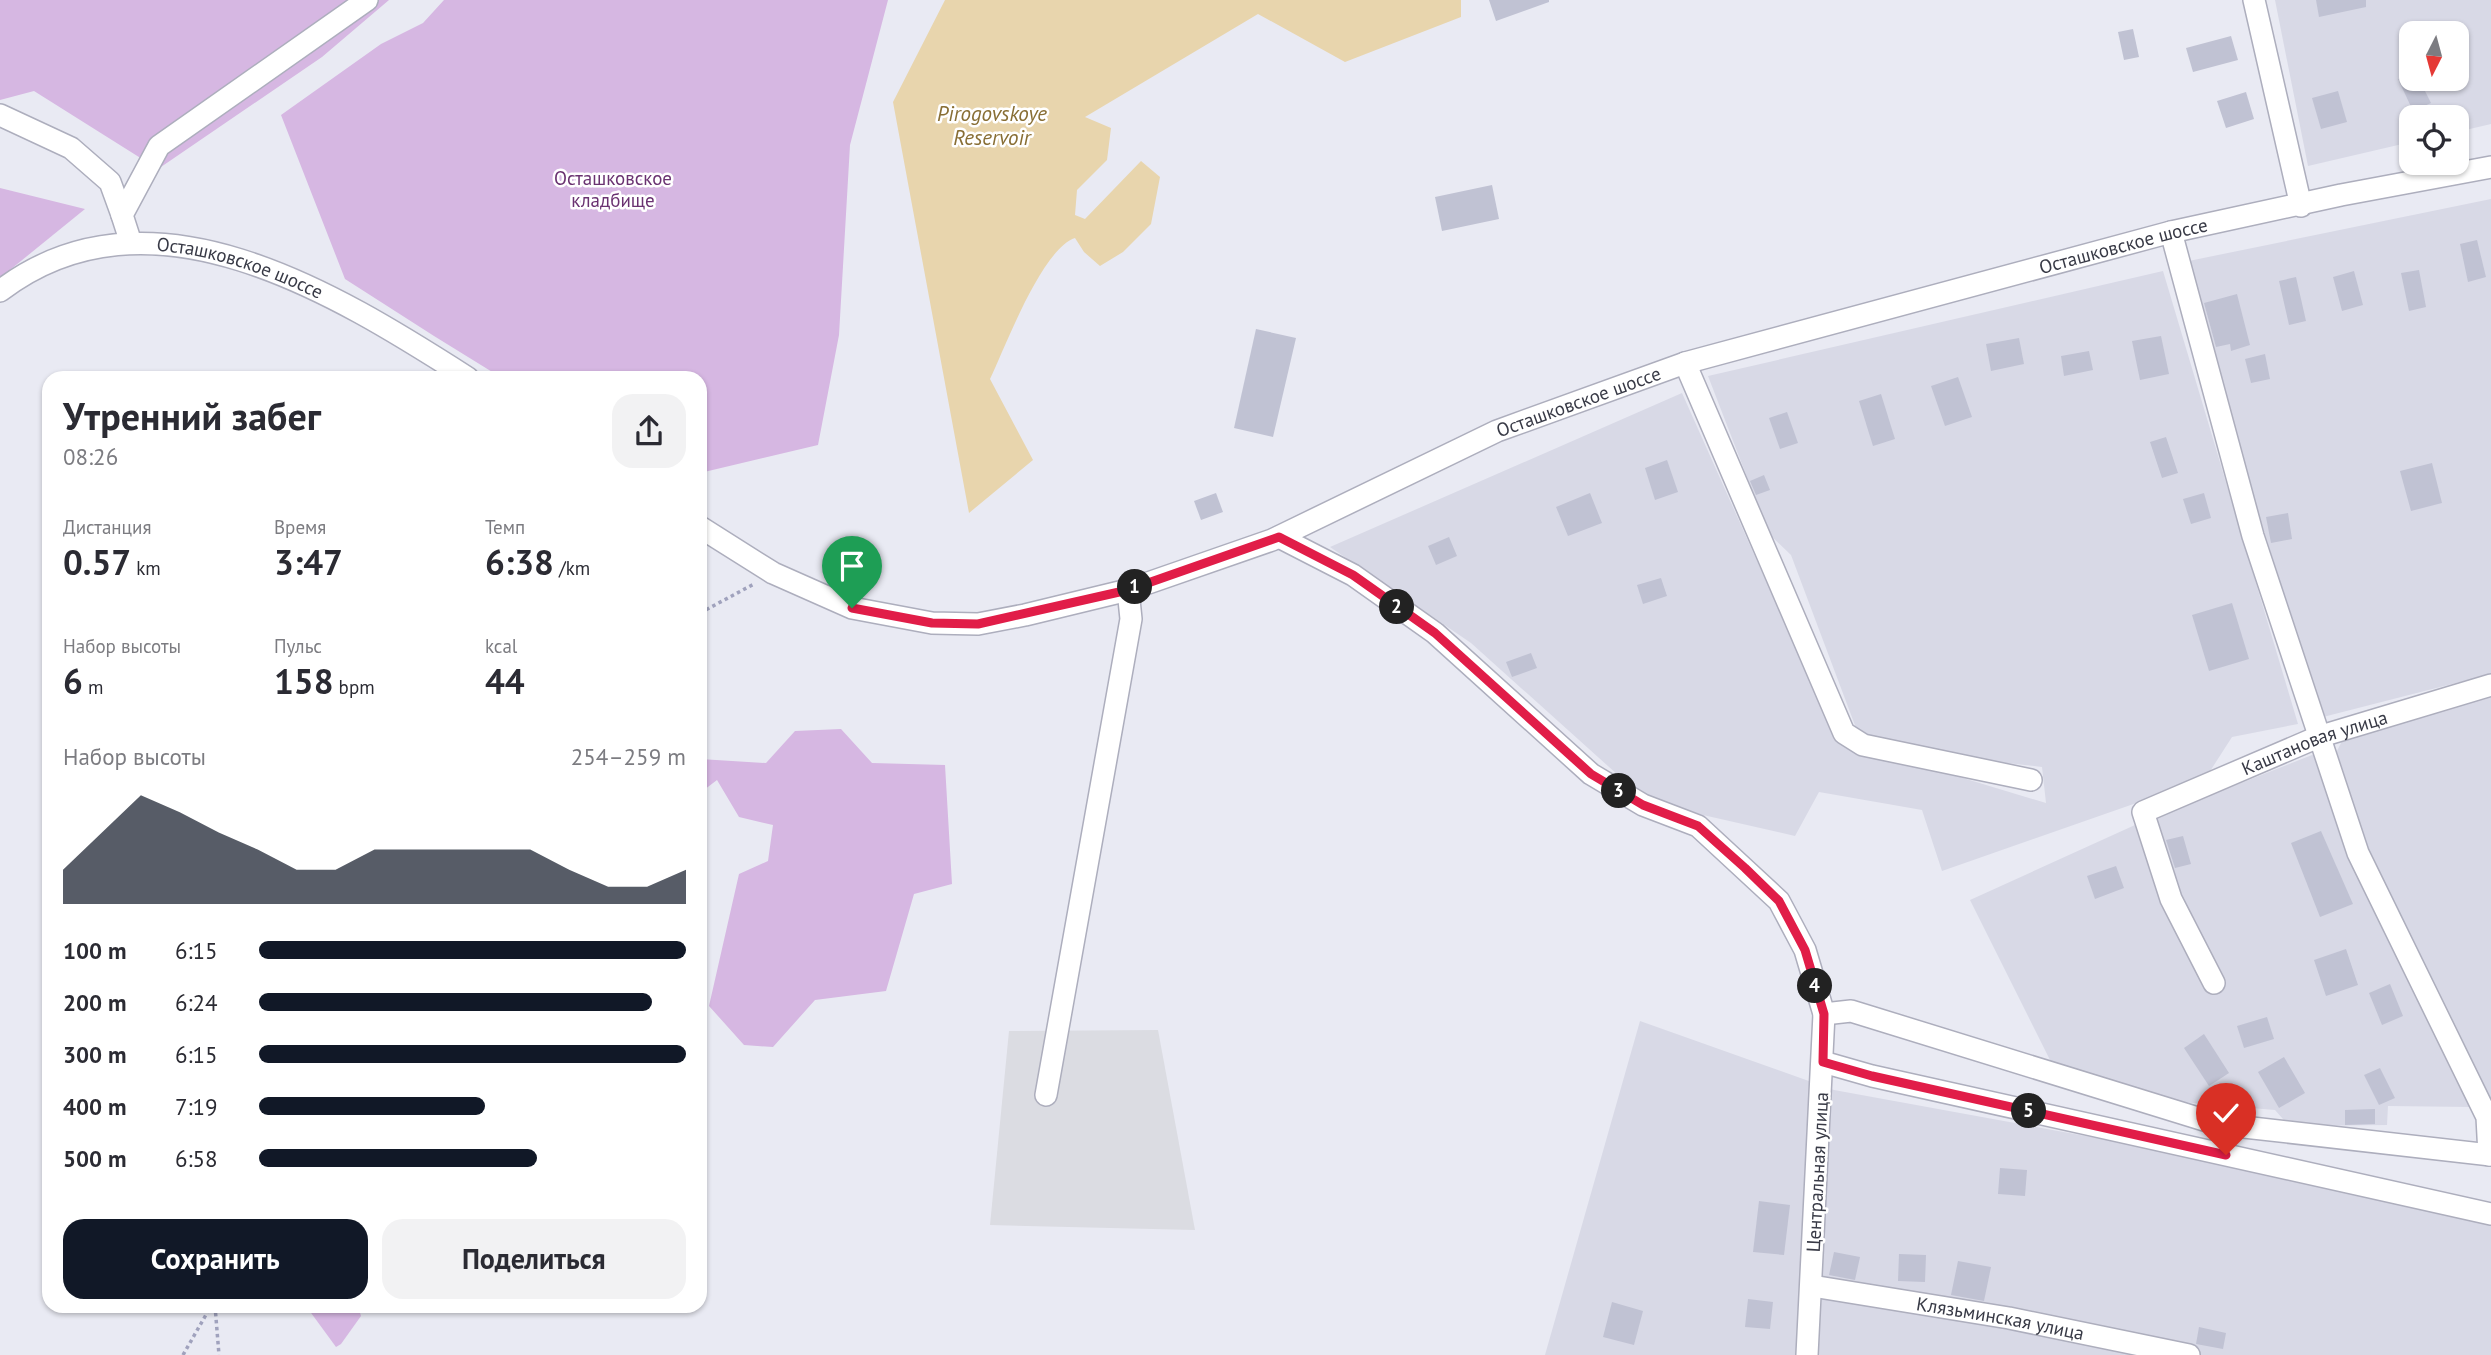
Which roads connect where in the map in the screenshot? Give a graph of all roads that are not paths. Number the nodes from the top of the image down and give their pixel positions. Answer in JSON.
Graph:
{"nodes":[{"id":1,"x":367,"y":0,"type":"edge"},
{"id":2,"x":2254,"y":0,"type":"edge"},
{"id":3,"x":0,"y":115,"type":"edge"},
{"id":4,"x":2491,"y":167,"type":"edge"},
{"id":5,"x":2301,"y":206,"type":"junction"},
{"id":6,"x":122,"y":215,"type":"junction"},
{"id":7,"x":2171,"y":232,"type":"junction"},
{"id":8,"x":131,"y":243,"type":"junction"},
{"id":9,"x":0,"y":291,"type":"edge"},
{"id":10,"x":1685,"y":363,"type":"junction"},
{"id":11,"x":457,"y":371,"type":"edge"},
{"id":12,"x":707,"y":531,"type":"edge"},
{"id":13,"x":1279,"y":537,"type":"junction"},
{"id":14,"x":1128,"y":590,"type":"junction"},
{"id":15,"x":2491,"y":685,"type":"edge"},
{"id":16,"x":2318,"y":737,"type":"junction"},
{"id":17,"x":2031,"y":780,"type":"dead end"},
{"id":18,"x":2214,"y":983,"type":"dead end"},
{"id":19,"x":1824,"y":1014,"type":"junction"},
{"id":20,"x":1823,"y":1062,"type":"junction"},
{"id":21,"x":1046,"y":1095,"type":"dead end"},
{"id":22,"x":2490,"y":1155,"type":"edge"},
{"id":23,"x":2491,"y":1214,"type":"edge"},
{"id":24,"x":1812,"y":1286,"type":"junction"},
{"id":25,"x":1807,"y":1355,"type":"edge"},
{"id":26,"x":2189,"y":1355,"type":"edge"}],
"edges":[{"from":1,"to":6,"type":"street"},
{"from":2,"to":5,"type":"street"},
{"from":3,"to":6,"type":"street"},
{"from":4,"to":5,"type":"street","name":"Осташковское шоссе"},
{"from":5,"to":7,"type":"street","name":"Осташковское шоссе"},
{"from":6,"to":8,"type":"street"},
{"from":7,"to":10,"type":"street","name":"Осташковское шоссе"},
{"from":7,"to":16,"type":"street"},
{"from":8,"to":9,"type":"street","name":"Осташковское шоссе"},
{"from":8,"to":11,"type":"street","name":"Осташковское шоссе"},
{"from":10,"to":13,"type":"street","name":"Осташковское шоссе"},
{"from":10,"to":17,"type":"street"},
{"from":12,"to":14,"type":"street","name":"Осташковское шоссе"},
{"from":13,"to":14,"type":"street","name":"Осташковское шоссе"},
{"from":13,"to":19,"type":"street","name":"Центральная улица"},
{"from":14,"to":21,"type":"street"},
{"from":15,"to":16,"type":"street","name":"Каштановая улица"},
{"from":16,"to":18,"type":"street","name":"Каштановая улица"},
{"from":16,"to":22,"type":"street"},
{"from":19,"to":20,"type":"street","name":"Центральная улица"},
{"from":19,"to":22,"type":"street"},
{"from":20,"to":23,"type":"street"},
{"from":20,"to":24,"type":"street","name":"Центральная улица"},
{"from":24,"to":25,"type":"street","name":"Центральная улица"},
{"from":24,"to":26,"type":"street","name":"Клязьминская улица"}]}
